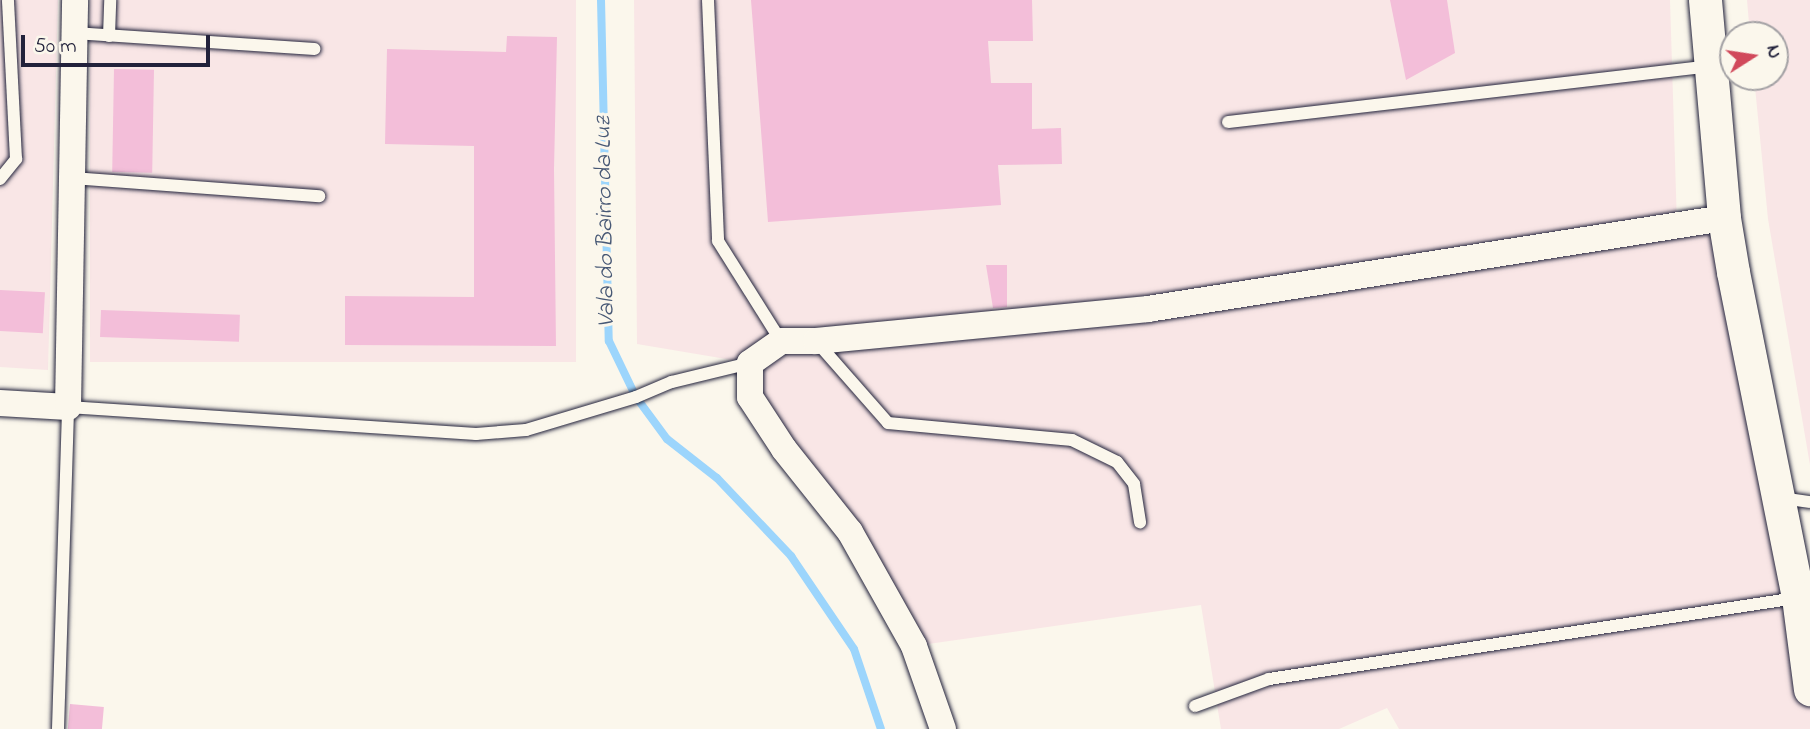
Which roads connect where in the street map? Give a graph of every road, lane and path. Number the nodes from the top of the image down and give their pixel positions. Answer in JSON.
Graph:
{"nodes":[{"id":1,"x":8,"y":0,"type":"edge"},
{"id":2,"x":75,"y":0,"type":"edge"},
{"id":3,"x":110,"y":0,"type":"edge"},
{"id":4,"x":708,"y":0,"type":"edge"},
{"id":5,"x":1705,"y":0,"type":"edge"},
{"id":6,"x":74,"y":33,"type":"junction"},
{"id":7,"x":108,"y":36,"type":"junction"},
{"id":8,"x":314,"y":49,"type":"dead end"},
{"id":9,"x":1710,"y":66,"type":"junction"},
{"id":10,"x":1228,"y":122,"type":"dead end"},
{"id":11,"x":72,"y":178,"type":"junction"},
{"id":12,"x":0,"y":179,"type":"edge"},
{"id":13,"x":319,"y":195,"type":"dead end"},
{"id":14,"x":1724,"y":218,"type":"junction"},
{"id":15,"x":781,"y":341,"type":"junction"},
{"id":16,"x":816,"y":341,"type":"junction"},
{"id":17,"x":750,"y":363,"type":"junction"},
{"id":18,"x":0,"y":403,"type":"edge"},
{"id":19,"x":68,"y":407,"type":"junction"},
{"id":20,"x":1778,"y":498,"type":"junction"},
{"id":21,"x":1810,"y":502,"type":"edge"},
{"id":22,"x":1140,"y":523,"type":"dead end"},
{"id":23,"x":1798,"y":597,"type":"junction"},
{"id":24,"x":1810,"y":689,"type":"edge"},
{"id":25,"x":1195,"y":706,"type":"dead end"},
{"id":26,"x":58,"y":729,"type":"edge"},
{"id":27,"x":943,"y":729,"type":"edge"}],
"edges":[{"from":1,"to":12,"type":"lane"},
{"from":2,"to":6,"type":"street"},
{"from":3,"to":7,"type":"lane"},
{"from":4,"to":15,"type":"lane"},
{"from":5,"to":9,"type":"street"},
{"from":6,"to":7,"type":"lane"},
{"from":6,"to":11,"type":"street"},
{"from":7,"to":8,"type":"lane"},
{"from":9,"to":10,"type":"lane"},
{"from":9,"to":14,"type":"street"},
{"from":11,"to":13,"type":"lane"},
{"from":11,"to":19,"type":"street"},
{"from":14,"to":16,"type":"street"},
{"from":14,"to":20,"type":"street"},
{"from":15,"to":16,"type":"street"},
{"from":15,"to":17,"type":"street"},
{"from":16,"to":22,"type":"lane"},
{"from":17,"to":19,"type":"lane"},
{"from":17,"to":27,"type":"street"},
{"from":18,"to":19,"type":"street"},
{"from":19,"to":26,"type":"lane"},
{"from":20,"to":21,"type":"lane"},
{"from":20,"to":23,"type":"street"},
{"from":23,"to":24,"type":"street"},
{"from":23,"to":25,"type":"lane"}]}
